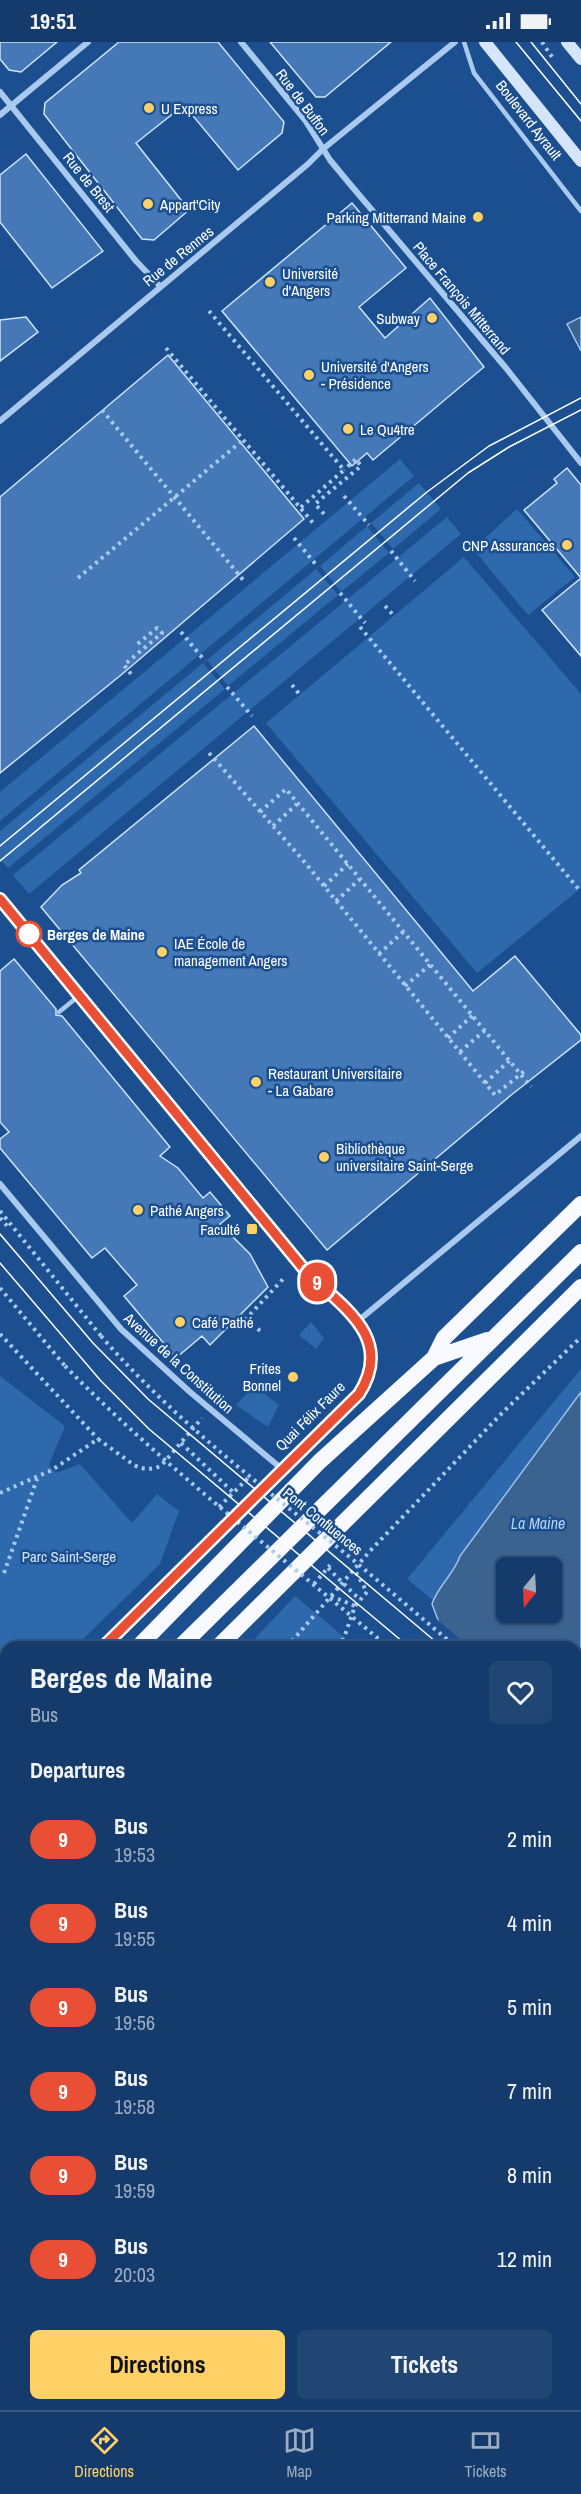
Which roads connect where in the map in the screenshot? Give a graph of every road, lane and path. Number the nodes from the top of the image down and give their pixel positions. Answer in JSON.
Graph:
{"nodes":[{"id":1,"x":88,"y":42,"type":"edge"},
{"id":2,"x":241,"y":42,"type":"edge"},
{"id":3,"x":455,"y":42,"type":"edge"},
{"id":4,"x":464,"y":42,"type":"edge"},
{"id":5,"x":485,"y":42,"type":"edge"},
{"id":6,"x":542,"y":42,"type":"edge"},
{"id":7,"x":567,"y":42,"type":"edge"},
{"id":8,"x":552,"y":57,"type":"dead end"},
{"id":9,"x":581,"y":59,"type":"edge"},
{"id":10,"x":0,"y":92,"type":"edge"},
{"id":11,"x":11,"y":106,"type":"junction"},
{"id":12,"x":0,"y":115,"type":"edge"},
{"id":13,"x":323,"y":149,"type":"junction"},
{"id":14,"x":581,"y":161,"type":"edge"},
{"id":15,"x":581,"y":211,"type":"edge"},
{"id":16,"x":160,"y":286,"type":"junction"},
{"id":17,"x":209,"y":311,"type":"dead end"},
{"id":18,"x":166,"y":348,"type":"dead end"},
{"id":19,"x":102,"y":410,"type":"dead end"},
{"id":20,"x":0,"y":421,"type":"edge"},
{"id":21,"x":243,"y":440,"type":"junction"},
{"id":22,"x":581,"y":463,"type":"edge"},
{"id":23,"x":344,"y":470,"type":"junction"},
{"id":24,"x":344,"y":496,"type":"dead end"},
{"id":25,"x":175,"y":497,"type":"junction"},
{"id":26,"x":300,"y":508,"type":"junction"},
{"id":27,"x":324,"y":514,"type":"dead end"},
{"id":28,"x":313,"y":523,"type":"dead end"},
{"id":29,"x":369,"y":525,"type":"dead end"},
{"id":30,"x":294,"y":538,"type":"dead end"},
{"id":31,"x":391,"y":551,"type":"dead end"},
{"id":32,"x":318,"y":567,"type":"dead end"},
{"id":33,"x":78,"y":578,"type":"dead end"},
{"id":34,"x":244,"y":580,"type":"dead end"},
{"id":35,"x":416,"y":581,"type":"dead end"},
{"id":36,"x":340,"y":593,"type":"dead end"},
{"id":37,"x":385,"y":606,"type":"dead end"},
{"id":38,"x":395,"y":616,"type":"dead end"},
{"id":39,"x":365,"y":623,"type":"dead end"},
{"id":40,"x":360,"y":627,"type":"dead end"},
{"id":41,"x":182,"y":632,"type":"dead end"},
{"id":42,"x":135,"y":646,"type":"dead end"},
{"id":43,"x":205,"y":661,"type":"dead end"},
{"id":44,"x":131,"y":674,"type":"dead end"},
{"id":45,"x":292,"y":685,"type":"dead end"},
{"id":46,"x":226,"y":687,"type":"dead end"},
{"id":47,"x":300,"y":695,"type":"dead end"},
{"id":48,"x":252,"y":716,"type":"dead end"},
{"id":49,"x":209,"y":753,"type":"dead end"},
{"id":50,"x":297,"y":804,"type":"junction"},
{"id":51,"x":261,"y":812,"type":"junction"},
{"id":52,"x":273,"y":826,"type":"junction"},
{"id":53,"x":348,"y":864,"type":"junction"},
{"id":54,"x":360,"y":879,"type":"junction"},
{"id":55,"x":324,"y":886,"type":"junction"},
{"id":56,"x":581,"y":892,"type":"edge"},
{"id":57,"x":0,"y":900,"type":"edge"},
{"id":58,"x":336,"y":901,"type":"junction"},
{"id":59,"x":404,"y":931,"type":"junction"},
{"id":60,"x":379,"y":954,"type":"junction"},
{"id":61,"x":430,"y":964,"type":"junction"},
{"id":62,"x":405,"y":986,"type":"junction"},
{"id":63,"x":80,"y":995,"type":"junction"},
{"id":64,"x":59,"y":1012,"type":"dead end"},
{"id":65,"x":473,"y":1015,"type":"junction"},
{"id":66,"x":485,"y":1030,"type":"junction"},
{"id":67,"x":448,"y":1038,"type":"junction"},
{"id":68,"x":460,"y":1052,"type":"junction"},
{"id":69,"x":510,"y":1060,"type":"junction"},
{"id":70,"x":527,"y":1069,"type":"dead end"},
{"id":71,"x":485,"y":1083,"type":"junction"},
{"id":72,"x":531,"y":1087,"type":"dead end"},
{"id":73,"x":581,"y":1136,"type":"edge"},
{"id":74,"x":0,"y":1184,"type":"edge"},
{"id":75,"x":581,"y":1204,"type":"edge"},
{"id":76,"x":0,"y":1211,"type":"edge"},
{"id":77,"x":0,"y":1218,"type":"edge"},
{"id":78,"x":10,"y":1229,"type":"junction"},
{"id":79,"x":581,"y":1252,"type":"edge"},
{"id":80,"x":283,"y":1279,"type":"dead end"},
{"id":81,"x":581,"y":1287,"type":"edge"},
{"id":82,"x":0,"y":1288,"type":"edge"},
{"id":83,"x":240,"y":1316,"type":"dead end"},
{"id":84,"x":246,"y":1320,"type":"junction"},
{"id":85,"x":358,"y":1321,"type":"junction"},
{"id":86,"x":263,"y":1333,"type":"dead end"},
{"id":87,"x":0,"y":1334,"type":"edge"},
{"id":88,"x":581,"y":1337,"type":"edge"},
{"id":89,"x":492,"y":1338,"type":"junction"},
{"id":90,"x":434,"y":1358,"type":"junction"},
{"id":91,"x":205,"y":1415,"type":"dead end"},
{"id":92,"x":98,"y":1439,"type":"junction"},
{"id":93,"x":181,"y":1443,"type":"junction"},
{"id":94,"x":282,"y":1469,"type":"junction"},
{"id":95,"x":37,"y":1478,"type":"junction"},
{"id":96,"x":249,"y":1478,"type":"junction"},
{"id":97,"x":0,"y":1493,"type":"edge"},
{"id":98,"x":234,"y":1493,"type":"junction"},
{"id":99,"x":219,"y":1507,"type":"junction"},
{"id":100,"x":343,"y":1551,"type":"junction"},
{"id":101,"x":328,"y":1568,"type":"junction"},
{"id":102,"x":354,"y":1569,"type":"junction"},
{"id":103,"x":4,"y":1573,"type":"dead end"},
{"id":104,"x":314,"y":1584,"type":"junction"},
{"id":105,"x":331,"y":1596,"type":"junction"},
{"id":106,"x":360,"y":1600,"type":"junction"},
{"id":107,"x":355,"y":1606,"type":"junction"},
{"id":108,"x":108,"y":1641,"type":"edge"},
{"id":109,"x":144,"y":1641,"type":"edge"},
{"id":110,"x":186,"y":1641,"type":"edge"},
{"id":111,"x":224,"y":1641,"type":"edge"},
{"id":112,"x":292,"y":1641,"type":"edge"},
{"id":113,"x":342,"y":1641,"type":"edge"},
{"id":114,"x":381,"y":1641,"type":"edge"},
{"id":115,"x":449,"y":1641,"type":"edge"}],
"edges":[{"from":1,"to":11,"type":"street"},
{"from":2,"to":13,"type":"street","name":"Rue de Buffon"},
{"from":3,"to":13,"type":"street","name":"Rue de Rennes"},
{"from":4,"to":15,"type":"lane","name":"Boulevard Ayrault"},
{"from":5,"to":14,"type":"main road","name":"Boulevard Ayrault"},
{"from":6,"to":8,"type":"path"},
{"from":7,"to":9,"type":"main road"},
{"from":10,"to":11,"type":"street","name":"Rue de Brest"},
{"from":11,"to":12,"type":"street"},
{"from":11,"to":16,"type":"street","name":"Rue de Brest"},
{"from":13,"to":16,"type":"street","name":"Rue de Rennes"},
{"from":13,"to":22,"type":"street","name":"Place François Mitterrand"},
{"from":16,"to":20,"type":"street","name":"Rue de Rennes"},
{"from":17,"to":23,"type":"path"},
{"from":18,"to":21,"type":"path"},
{"from":19,"to":25,"type":"path"},
{"from":21,"to":25,"type":"path"},
{"from":21,"to":26,"type":"path"},
{"from":23,"to":26,"type":"path"},
{"from":23,"to":27,"type":"path"},
{"from":24,"to":29,"type":"path"},
{"from":25,"to":33,"type":"path"},
{"from":25,"to":34,"type":"path"},
{"from":26,"to":28,"type":"path"},
{"from":30,"to":32,"type":"path"},
{"from":31,"to":35,"type":"path"},
{"from":36,"to":39,"type":"path"},
{"from":37,"to":38,"type":"path"},
{"from":40,"to":56,"type":"path"},
{"from":41,"to":43,"type":"path"},
{"from":42,"to":44,"type":"path"},
{"from":45,"to":47,"type":"path"},
{"from":46,"to":48,"type":"path"},
{"from":49,"to":51,"type":"path"},
{"from":50,"to":51,"type":"path"},
{"from":50,"to":52,"type":"path"},
{"from":50,"to":53,"type":"path"},
{"from":51,"to":52,"type":"path"},
{"from":52,"to":55,"type":"path"},
{"from":53,"to":54,"type":"path"},
{"from":53,"to":55,"type":"path"},
{"from":54,"to":58,"type":"path"},
{"from":54,"to":59,"type":"path"},
{"from":55,"to":58,"type":"path"},
{"from":57,"to":63,"type":"street"},
{"from":58,"to":60,"type":"path"},
{"from":59,"to":60,"type":"path"},
{"from":59,"to":61,"type":"path"},
{"from":60,"to":62,"type":"path"},
{"from":61,"to":62,"type":"path"},
{"from":61,"to":65,"type":"path"},
{"from":62,"to":67,"type":"path"},
{"from":63,"to":64,"type":"lane"},
{"from":63,"to":85,"type":"street"},
{"from":65,"to":66,"type":"path"},
{"from":65,"to":67,"type":"path"},
{"from":66,"to":68,"type":"path"},
{"from":66,"to":69,"type":"path"},
{"from":67,"to":68,"type":"path"},
{"from":68,"to":71,"type":"path"},
{"from":69,"to":71,"type":"path"},
{"from":69,"to":72,"type":"path"},
{"from":70,"to":71,"type":"path"},
{"from":73,"to":85,"type":"street"},
{"from":74,"to":94,"type":"street","name":"Avenue de la Constitution"},
{"from":75,"to":90,"type":"highway"},
{"from":76,"to":78,"type":"path"},
{"from":77,"to":78,"type":"path"},
{"from":78,"to":96,"type":"path","name":"Pont Confluences","bridge":true},
{"from":79,"to":89,"type":"highway"},
{"from":80,"to":84,"type":"path"},
{"from":81,"to":111,"type":"highway"},
{"from":82,"to":99,"type":"path","bridge":true},
{"from":83,"to":84,"type":"path"},
{"from":84,"to":86,"type":"path"},
{"from":85,"to":94,"type":"street","name":"Quai Félix Faure"},
{"from":87,"to":92,"type":"path"},
{"from":88,"to":102,"type":"path"},
{"from":89,"to":90,"type":"highway"},
{"from":89,"to":110,"type":"highway"},
{"from":90,"to":109,"type":"highway"},
{"from":91,"to":93,"type":"path"},
{"from":92,"to":93,"type":"path"},
{"from":92,"to":95,"type":"path"},
{"from":93,"to":98,"type":"path"},
{"from":94,"to":108,"type":"street","name":"Quai Félix Faure"},
{"from":95,"to":97,"type":"path"},
{"from":95,"to":103,"type":"path"},
{"from":96,"to":98,"type":"path"},
{"from":96,"to":100,"type":"path","name":"Pont Confluences","bridge":true},
{"from":98,"to":99,"type":"path"},
{"from":99,"to":104,"type":"path","bridge":true},
{"from":100,"to":101,"type":"path"},
{"from":100,"to":115,"type":"path","name":"Pont Confluences","bridge":true},
{"from":101,"to":104,"type":"path"},
{"from":101,"to":106,"type":"path","bridge":true},
{"from":102,"to":105,"type":"path"},
{"from":102,"to":106,"type":"path"},
{"from":104,"to":114,"type":"path","bridge":true},
{"from":105,"to":107,"type":"path"},
{"from":105,"to":112,"type":"path"},
{"from":106,"to":107,"type":"path"},
{"from":107,"to":113,"type":"path"}]}
